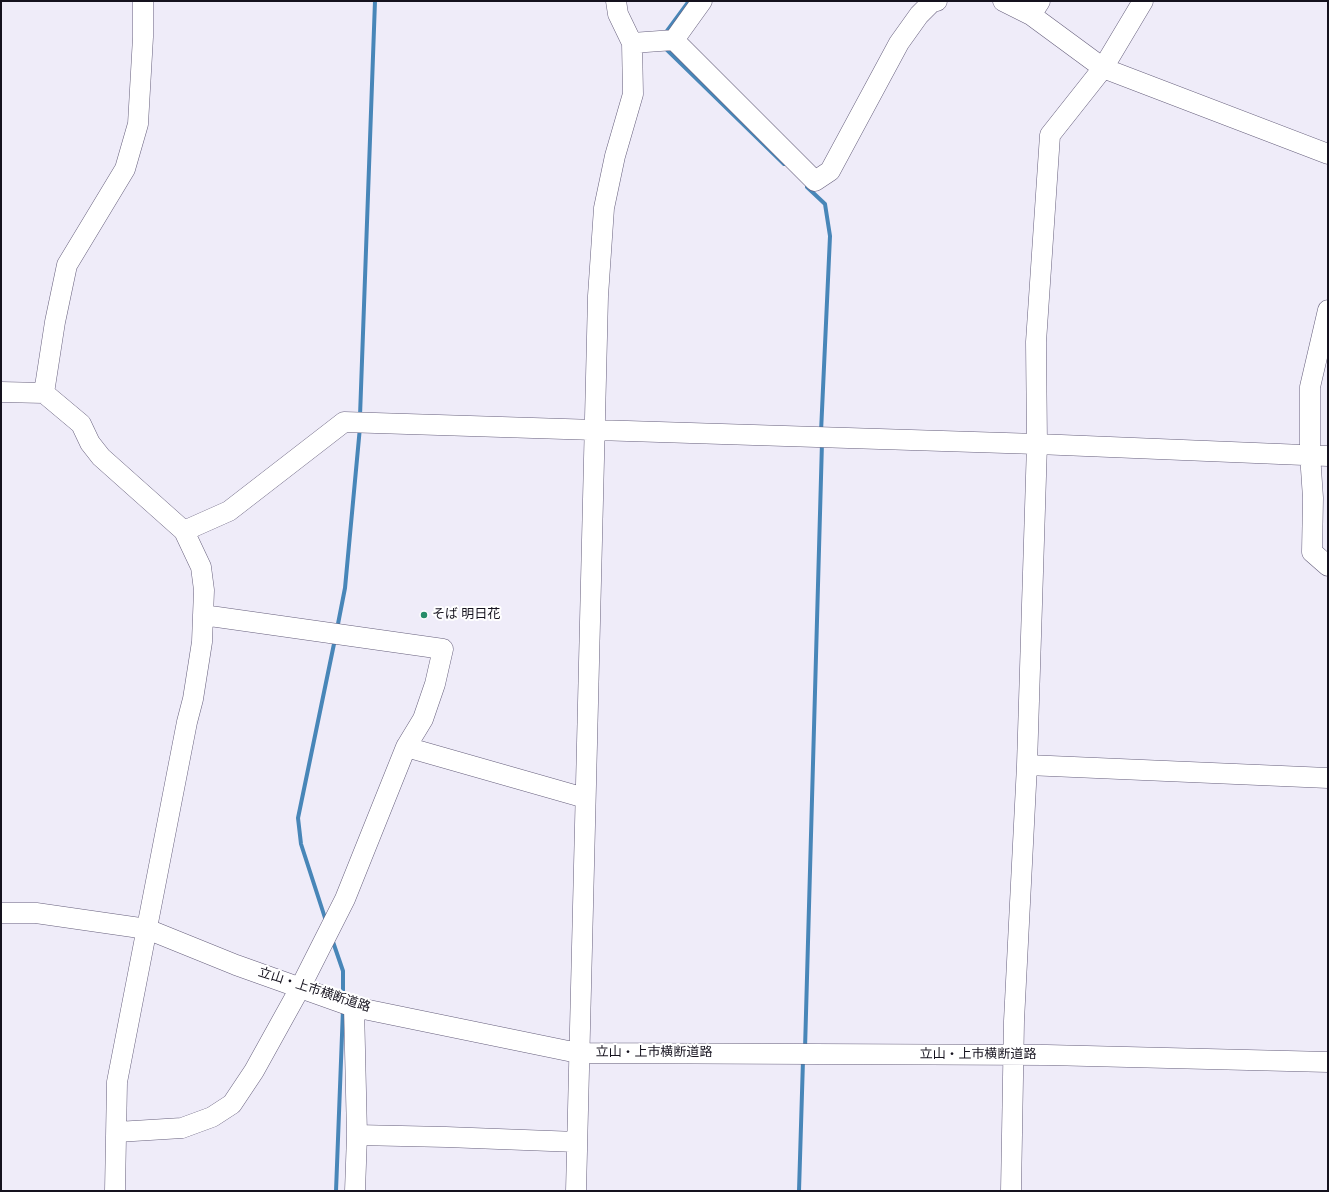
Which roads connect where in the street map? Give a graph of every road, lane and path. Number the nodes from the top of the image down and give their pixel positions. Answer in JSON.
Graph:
{"nodes":[{"id":1,"x":143,"y":1,"type":"edge"},
{"id":2,"x":616,"y":1,"type":"edge"},
{"id":3,"x":702,"y":1,"type":"edge"},
{"id":4,"x":937,"y":1,"type":"edge"},
{"id":5,"x":1003,"y":1,"type":"edge"},
{"id":6,"x":1143,"y":1,"type":"edge"},
{"id":7,"x":1035,"y":8,"type":"edge"},
{"id":8,"x":674,"y":40,"type":"junction"},
{"id":9,"x":632,"y":43,"type":"junction"},
{"id":10,"x":1103,"y":68,"type":"junction"},
{"id":11,"x":1328,"y":154,"type":"edge"},
{"id":12,"x":1328,"y":310,"type":"edge"},
{"id":13,"x":1,"y":392,"type":"edge"},
{"id":14,"x":44,"y":393,"type":"junction"},
{"id":15,"x":594,"y":430,"type":"junction"},
{"id":16,"x":1037,"y":444,"type":"junction"},
{"id":17,"x":1319,"y":455,"type":"edge"},
{"id":18,"x":184,"y":531,"type":"junction"},
{"id":19,"x":1328,"y":566,"type":"edge"},
{"id":20,"x":203,"y":615,"type":"junction"},
{"id":21,"x":406,"y":747,"type":"junction"},
{"id":22,"x":1027,"y":765,"type":"junction"},
{"id":23,"x":1328,"y":778,"type":"edge"},
{"id":24,"x":585,"y":798,"type":"junction"},
{"id":25,"x":1,"y":913,"type":"edge"},
{"id":26,"x":147,"y":929,"type":"junction"},
{"id":27,"x":300,"y":988,"type":"junction"},
{"id":28,"x":353,"y":1007,"type":"junction"},
{"id":29,"x":578,"y":1053,"type":"junction"},
{"id":30,"x":1014,"y":1055,"type":"junction"},
{"id":31,"x":1328,"y":1062,"type":"edge"},
{"id":32,"x":117,"y":1132,"type":"junction"},
{"id":33,"x":357,"y":1135,"type":"junction"},
{"id":34,"x":577,"y":1142,"type":"junction"},
{"id":35,"x":115,"y":1191,"type":"edge"},
{"id":36,"x":355,"y":1191,"type":"edge"},
{"id":37,"x":576,"y":1191,"type":"edge"},
{"id":38,"x":1011,"y":1191,"type":"edge"}],
"edges":[{"from":1,"to":14,"type":"street"},
{"from":2,"to":9,"type":"street"},
{"from":3,"to":8,"type":"street"},
{"from":4,"to":8,"type":"street"},
{"from":5,"to":7,"type":"street"},
{"from":6,"to":10,"type":"street"},
{"from":7,"to":10,"type":"street"},
{"from":8,"to":9,"type":"street"},
{"from":9,"to":15,"type":"street"},
{"from":10,"to":11,"type":"street"},
{"from":10,"to":16,"type":"street"},
{"from":12,"to":17,"type":"street"},
{"from":13,"to":14,"type":"street"},
{"from":14,"to":18,"type":"street"},
{"from":15,"to":16,"type":"street"},
{"from":15,"to":18,"type":"street"},
{"from":15,"to":24,"type":"street"},
{"from":16,"to":17,"type":"street"},
{"from":16,"to":22,"type":"street"},
{"from":17,"to":19,"type":"street"},
{"from":18,"to":20,"type":"street"},
{"from":20,"to":21,"type":"street"},
{"from":20,"to":26,"type":"street"},
{"from":21,"to":24,"type":"street"},
{"from":21,"to":27,"type":"street"},
{"from":22,"to":23,"type":"street"},
{"from":22,"to":30,"type":"street"},
{"from":24,"to":29,"type":"street"},
{"from":25,"to":26,"type":"street","name":"立山・上市横断道路"},
{"from":26,"to":27,"type":"street","name":"立山・上市横断道路"},
{"from":26,"to":32,"type":"street"},
{"from":27,"to":28,"type":"street","name":"立山・上市横断道路"},
{"from":27,"to":32,"type":"street"},
{"from":28,"to":29,"type":"street","name":"立山・上市横断道路"},
{"from":28,"to":33,"type":"street"},
{"from":29,"to":30,"type":"street","name":"立山・上市横断道路"},
{"from":29,"to":34,"type":"street"},
{"from":30,"to":31,"type":"street","name":"立山・上市横断道路"},
{"from":30,"to":38,"type":"street"},
{"from":32,"to":35,"type":"street"},
{"from":33,"to":34,"type":"street"},
{"from":33,"to":36,"type":"street"},
{"from":34,"to":37,"type":"street"}]}
